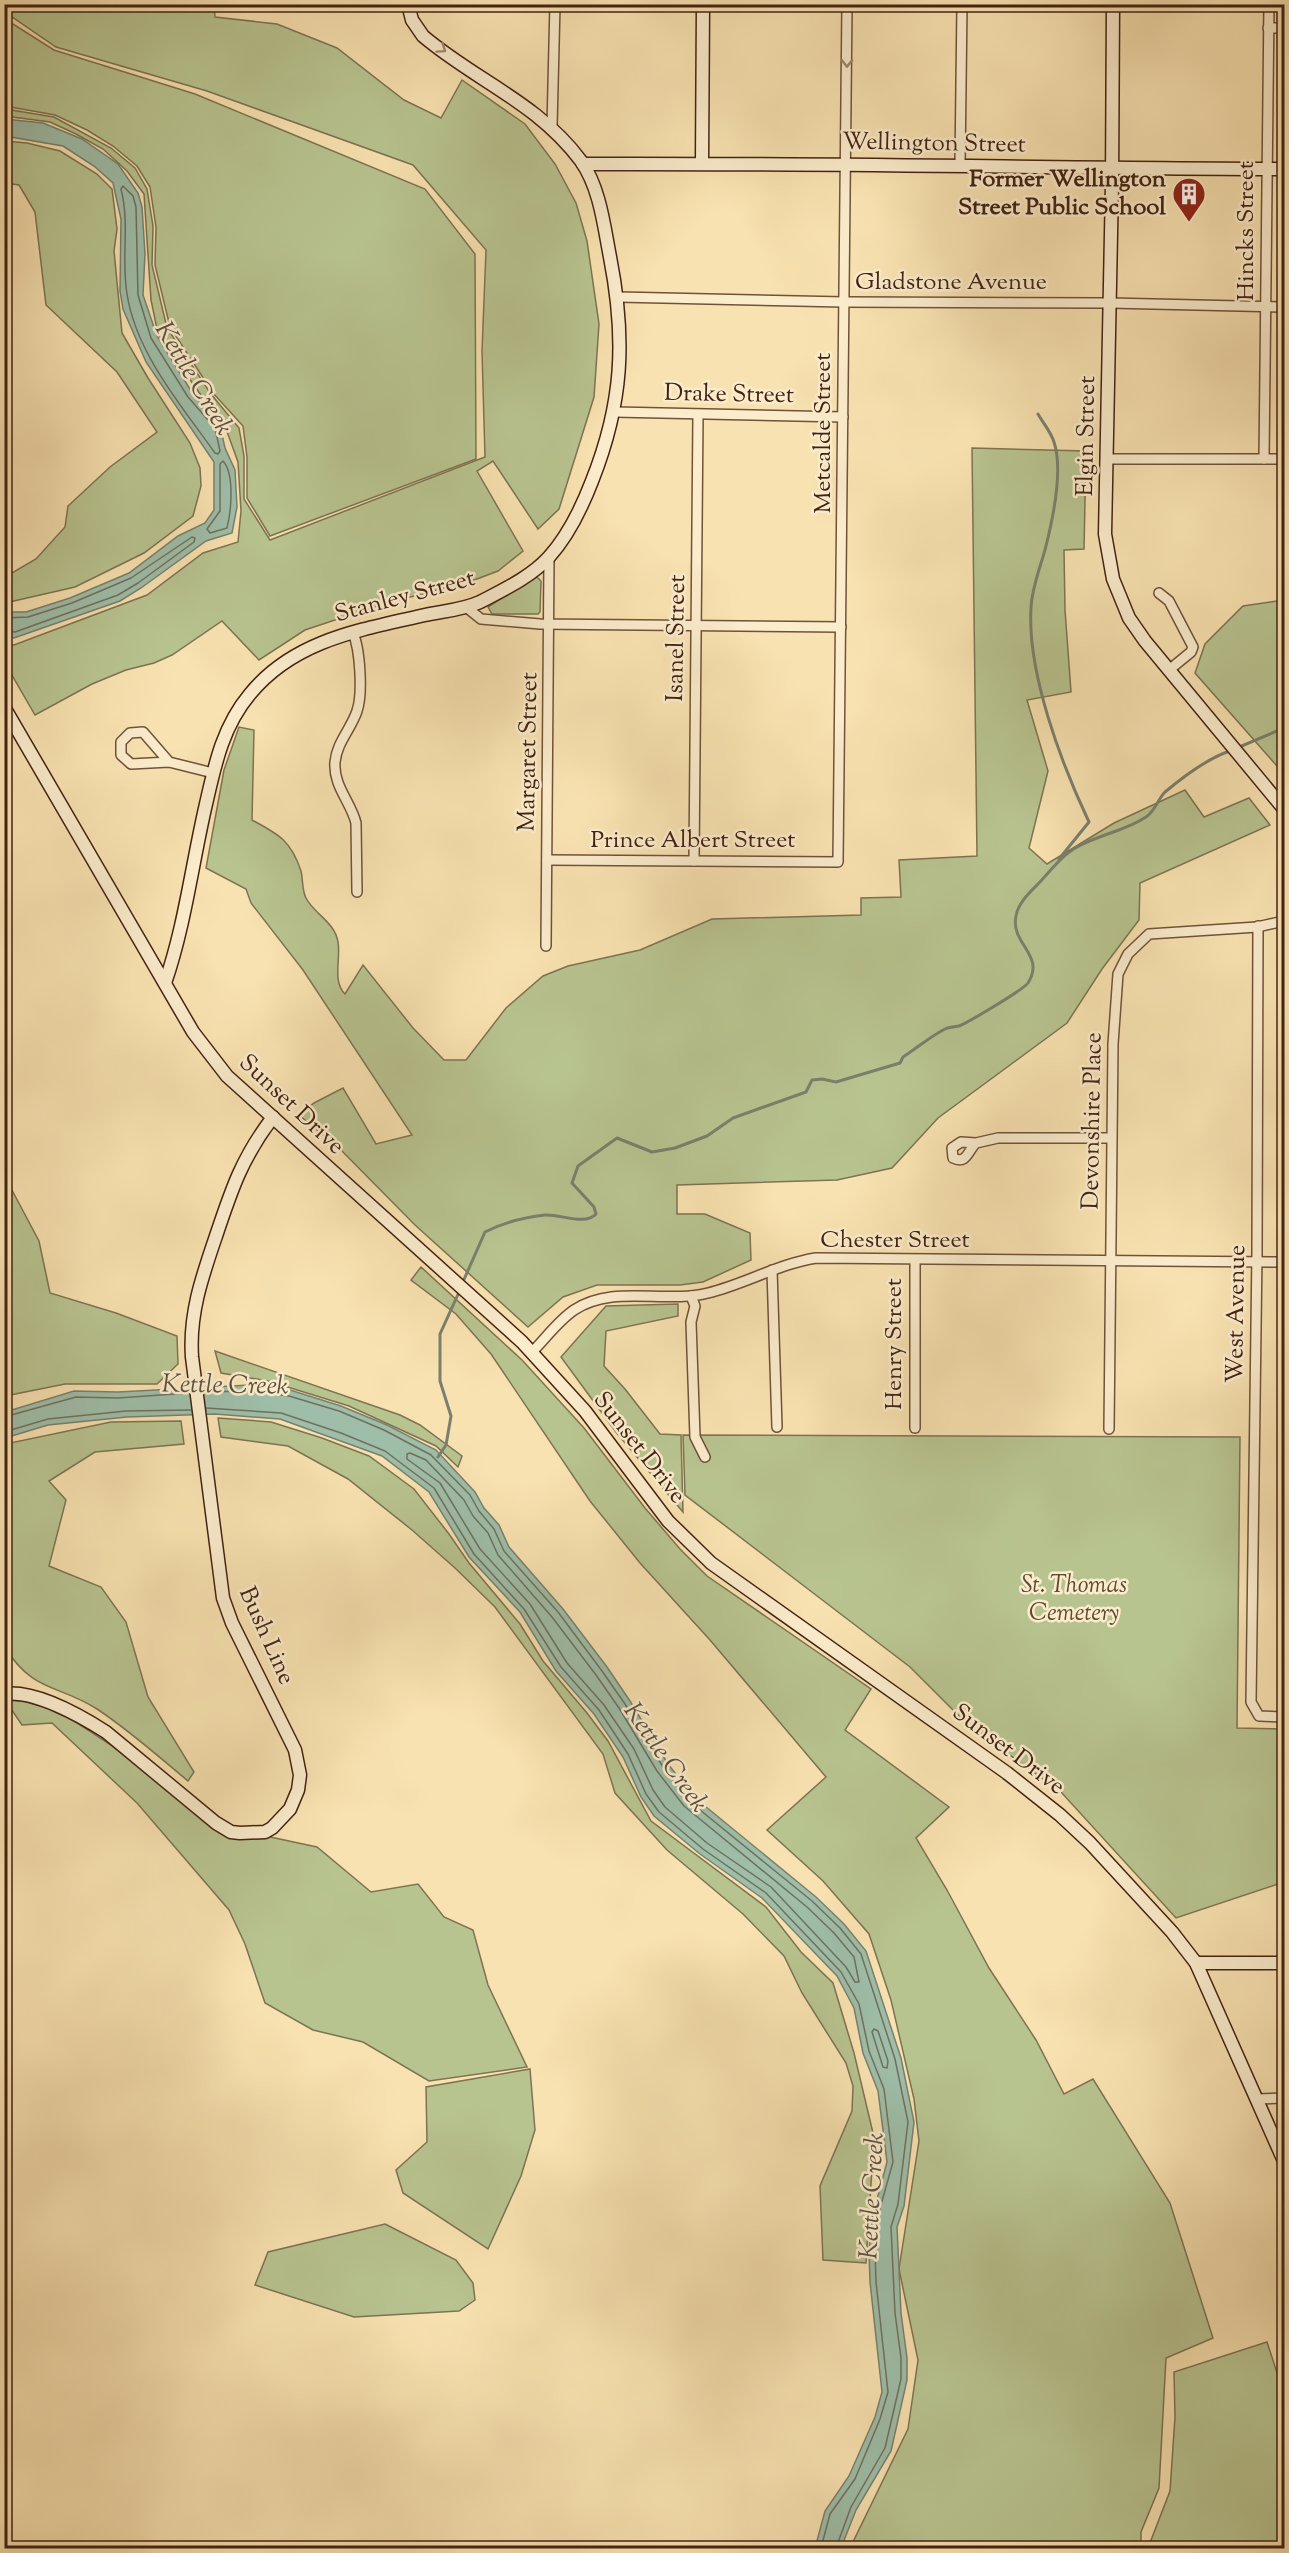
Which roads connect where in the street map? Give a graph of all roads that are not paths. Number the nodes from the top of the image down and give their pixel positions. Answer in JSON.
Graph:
{"nodes":[{"id":1,"x":408,"y":4,"type":"edge"},
{"id":2,"x":555,"y":4,"type":"edge"},
{"id":3,"x":703,"y":4,"type":"edge"},
{"id":4,"x":847,"y":4,"type":"edge"},
{"id":5,"x":962,"y":4,"type":"edge"},
{"id":6,"x":1113,"y":4,"type":"edge"},
{"id":7,"x":1269,"y":4,"type":"edge"},
{"id":8,"x":1268,"y":28,"type":"junction"},
{"id":9,"x":1284,"y":28,"type":"edge"},
{"id":10,"x":552,"y":126,"type":"junction"},
{"id":11,"x":702,"y":163,"type":"junction"},
{"id":12,"x":583,"y":164,"type":"junction"},
{"id":13,"x":846,"y":164,"type":"junction"},
{"id":14,"x":960,"y":165,"type":"junction"},
{"id":15,"x":1113,"y":168,"type":"junction"},
{"id":16,"x":1266,"y":169,"type":"junction"},
{"id":17,"x":1284,"y":169,"type":"edge"},
{"id":18,"x":618,"y":297,"type":"junction"},
{"id":19,"x":844,"y":302,"type":"junction"},
{"id":20,"x":1110,"y":303,"type":"junction"},
{"id":21,"x":1265,"y":306,"type":"junction"},
{"id":22,"x":1284,"y":307,"type":"edge"},
{"id":23,"x":615,"y":412,"type":"junction"},
{"id":24,"x":698,"y":415,"type":"junction"},
{"id":25,"x":843,"y":417,"type":"junction"},
{"id":26,"x":1107,"y":459,"type":"junction"},
{"id":27,"x":1263,"y":459,"type":"junction"},
{"id":28,"x":1284,"y":459,"type":"edge"},
{"id":29,"x":549,"y":558,"type":"junction"},
{"id":30,"x":1159,"y":593,"type":"dead end"},
{"id":31,"x":466,"y":607,"type":"junction"},
{"id":32,"x":550,"y":624,"type":"junction"},
{"id":33,"x":696,"y":626,"type":"junction"},
{"id":34,"x":842,"y":627,"type":"junction"},
{"id":35,"x":352,"y":633,"type":"junction"},
{"id":36,"x":1169,"y":670,"type":"junction"},
{"id":37,"x":4,"y":707,"type":"edge"},
{"id":38,"x":170,"y":762,"type":"junction"},
{"id":39,"x":213,"y":773,"type":"junction"},
{"id":40,"x":1284,"y":809,"type":"edge"},
{"id":41,"x":547,"y":860,"type":"junction"},
{"id":42,"x":693,"y":861,"type":"junction"},
{"id":43,"x":838,"y":862,"type":"joint"},
{"id":44,"x":357,"y":892,"type":"dead end"},
{"id":45,"x":1284,"y":921,"type":"edge"},
{"id":46,"x":1258,"y":926,"type":"junction"},
{"id":47,"x":546,"y":946,"type":"dead end"},
{"id":48,"x":165,"y":983,"type":"junction"},
{"id":49,"x":273,"y":1117,"type":"junction"},
{"id":50,"x":1111,"y":1138,"type":"junction"},
{"id":51,"x":976,"y":1143,"type":"dead end"},
{"id":52,"x":915,"y":1260,"type":"junction"},
{"id":53,"x":1111,"y":1261,"type":"junction"},
{"id":54,"x":1257,"y":1262,"type":"junction"},
{"id":55,"x":1284,"y":1262,"type":"edge"},
{"id":56,"x":772,"y":1270,"type":"junction"},
{"id":57,"x":691,"y":1296,"type":"junction"},
{"id":58,"x":532,"y":1352,"type":"junction"},
{"id":59,"x":777,"y":1427,"type":"dead end"},
{"id":60,"x":915,"y":1428,"type":"dead end"},
{"id":61,"x":1109,"y":1429,"type":"dead end"},
{"id":62,"x":705,"y":1457,"type":"dead end"},
{"id":63,"x":4,"y":1694,"type":"edge"},
{"id":64,"x":1284,"y":1717,"type":"edge"},
{"id":65,"x":1196,"y":1963,"type":"junction"},
{"id":66,"x":1284,"y":1963,"type":"edge"},
{"id":67,"x":1258,"y":2098,"type":"junction"},
{"id":68,"x":1284,"y":2098,"type":"edge"},
{"id":69,"x":1284,"y":2161,"type":"edge"}],
"edges":[{"from":1,"to":10,"type":"street","name":"Stanley Street","one_way":true},
{"from":2,"to":10,"type":"street"},
{"from":3,"to":11,"type":"street"},
{"from":4,"to":13,"type":"street","name":"Metcalde Street","one_way":true},
{"from":5,"to":14,"type":"street"},
{"from":6,"to":15,"type":"street","name":"Elgin Street"},
{"from":7,"to":8,"type":"street","name":"Hincks Street"},
{"from":8,"to":9,"type":"street"},
{"from":8,"to":16,"type":"street","name":"Hincks Street"},
{"from":10,"to":12,"type":"street","name":"Stanley Street"},
{"from":11,"to":12,"type":"street","name":"Wellington Street"},
{"from":11,"to":13,"type":"street","name":"Wellington Street"},
{"from":12,"to":18,"type":"street","name":"Stanley Street"},
{"from":13,"to":14,"type":"street","name":"Wellington Street"},
{"from":13,"to":19,"type":"street","name":"Metcalde Street"},
{"from":14,"to":15,"type":"street","name":"Wellington Street"},
{"from":15,"to":16,"type":"street","name":"Wellington Street"},
{"from":15,"to":20,"type":"street","name":"Elgin Street"},
{"from":16,"to":17,"type":"street","name":"Wellington Street"},
{"from":16,"to":21,"type":"street","name":"Hincks Street"},
{"from":18,"to":19,"type":"street","name":"Gladstone Avenue"},
{"from":18,"to":23,"type":"street","name":"Stanley Street"},
{"from":19,"to":20,"type":"street","name":"Gladstone Avenue"},
{"from":19,"to":25,"type":"street","name":"Metcalde Street"},
{"from":20,"to":21,"type":"street","name":"Gladstone Avenue"},
{"from":20,"to":26,"type":"street","name":"Elgin Street"},
{"from":21,"to":22,"type":"street","name":"Gladstone Avenue"},
{"from":21,"to":27,"type":"street","name":"Hincks Street"},
{"from":23,"to":24,"type":"street","name":"Drake Street"},
{"from":23,"to":29,"type":"street","name":"Stanley Street"},
{"from":24,"to":25,"type":"street","name":"Drake Street"},
{"from":24,"to":33,"type":"street","name":"Isanel Street"},
{"from":25,"to":34,"type":"street","name":"Metcalde Street"},
{"from":26,"to":27,"type":"street"},
{"from":26,"to":36,"type":"street","name":"Elgin Street"},
{"from":27,"to":28,"type":"street"},
{"from":29,"to":31,"type":"street","name":"Stanley Street"},
{"from":29,"to":32,"type":"street","name":"Margaret Street"},
{"from":30,"to":36,"type":"street"},
{"from":31,"to":32,"type":"street"},
{"from":31,"to":35,"type":"street","name":"Stanley Street"},
{"from":32,"to":33,"type":"street"},
{"from":32,"to":41,"type":"street","name":"Margaret Street"},
{"from":33,"to":34,"type":"street"},
{"from":33,"to":42,"type":"street","name":"Isanel Street"},
{"from":34,"to":43,"type":"street","name":"Metcalde Street"},
{"from":35,"to":39,"type":"street","name":"Stanley Street"},
{"from":35,"to":44,"type":"street"},
{"from":36,"to":40,"type":"street","name":"Elgin Street"},
{"from":37,"to":48,"type":"street","name":"Sunset Drive"},
{"from":38,"to":38,"type":"street"},
{"from":38,"to":39,"type":"street"},
{"from":39,"to":48,"type":"street","name":"Stanley Street"},
{"from":41,"to":42,"type":"street","name":"Prince Albert Street"},
{"from":41,"to":47,"type":"street","name":"Margaret Street"},
{"from":42,"to":43,"type":"street","name":"Prince Albert Street"},
{"from":45,"to":46,"type":"street","name":"Devonshire Place"},
{"from":46,"to":50,"type":"street","name":"Devonshire Place"},
{"from":46,"to":54,"type":"street","name":"West Avenue"},
{"from":48,"to":49,"type":"street","name":"Sunset Drive"},
{"from":49,"to":58,"type":"street","name":"Sunset Drive"},
{"from":49,"to":63,"type":"street","name":"Bush Line"},
{"from":50,"to":51,"type":"street"},
{"from":50,"to":53,"type":"street","name":"Devonshire Place"},
{"from":52,"to":53,"type":"street","name":"Chester Street"},
{"from":52,"to":56,"type":"street","name":"Chester Street"},
{"from":52,"to":60,"type":"street","name":"Henry Street"},
{"from":53,"to":54,"type":"street","name":"Chester Street"},
{"from":53,"to":61,"type":"street","name":"Devonshire Place"},
{"from":54,"to":55,"type":"street","name":"Chester Street"},
{"from":54,"to":64,"type":"street","name":"West Avenue"},
{"from":56,"to":57,"type":"street","name":"Chester Street"},
{"from":56,"to":59,"type":"street"},
{"from":57,"to":58,"type":"street","name":"Chester Street"},
{"from":57,"to":62,"type":"street"},
{"from":58,"to":65,"type":"street","name":"Sunset Drive"},
{"from":65,"to":66,"type":"street"},
{"from":65,"to":67,"type":"street","name":"Sunset Drive"},
{"from":67,"to":68,"type":"street"},
{"from":67,"to":69,"type":"street","name":"Sunset Drive"}]}
